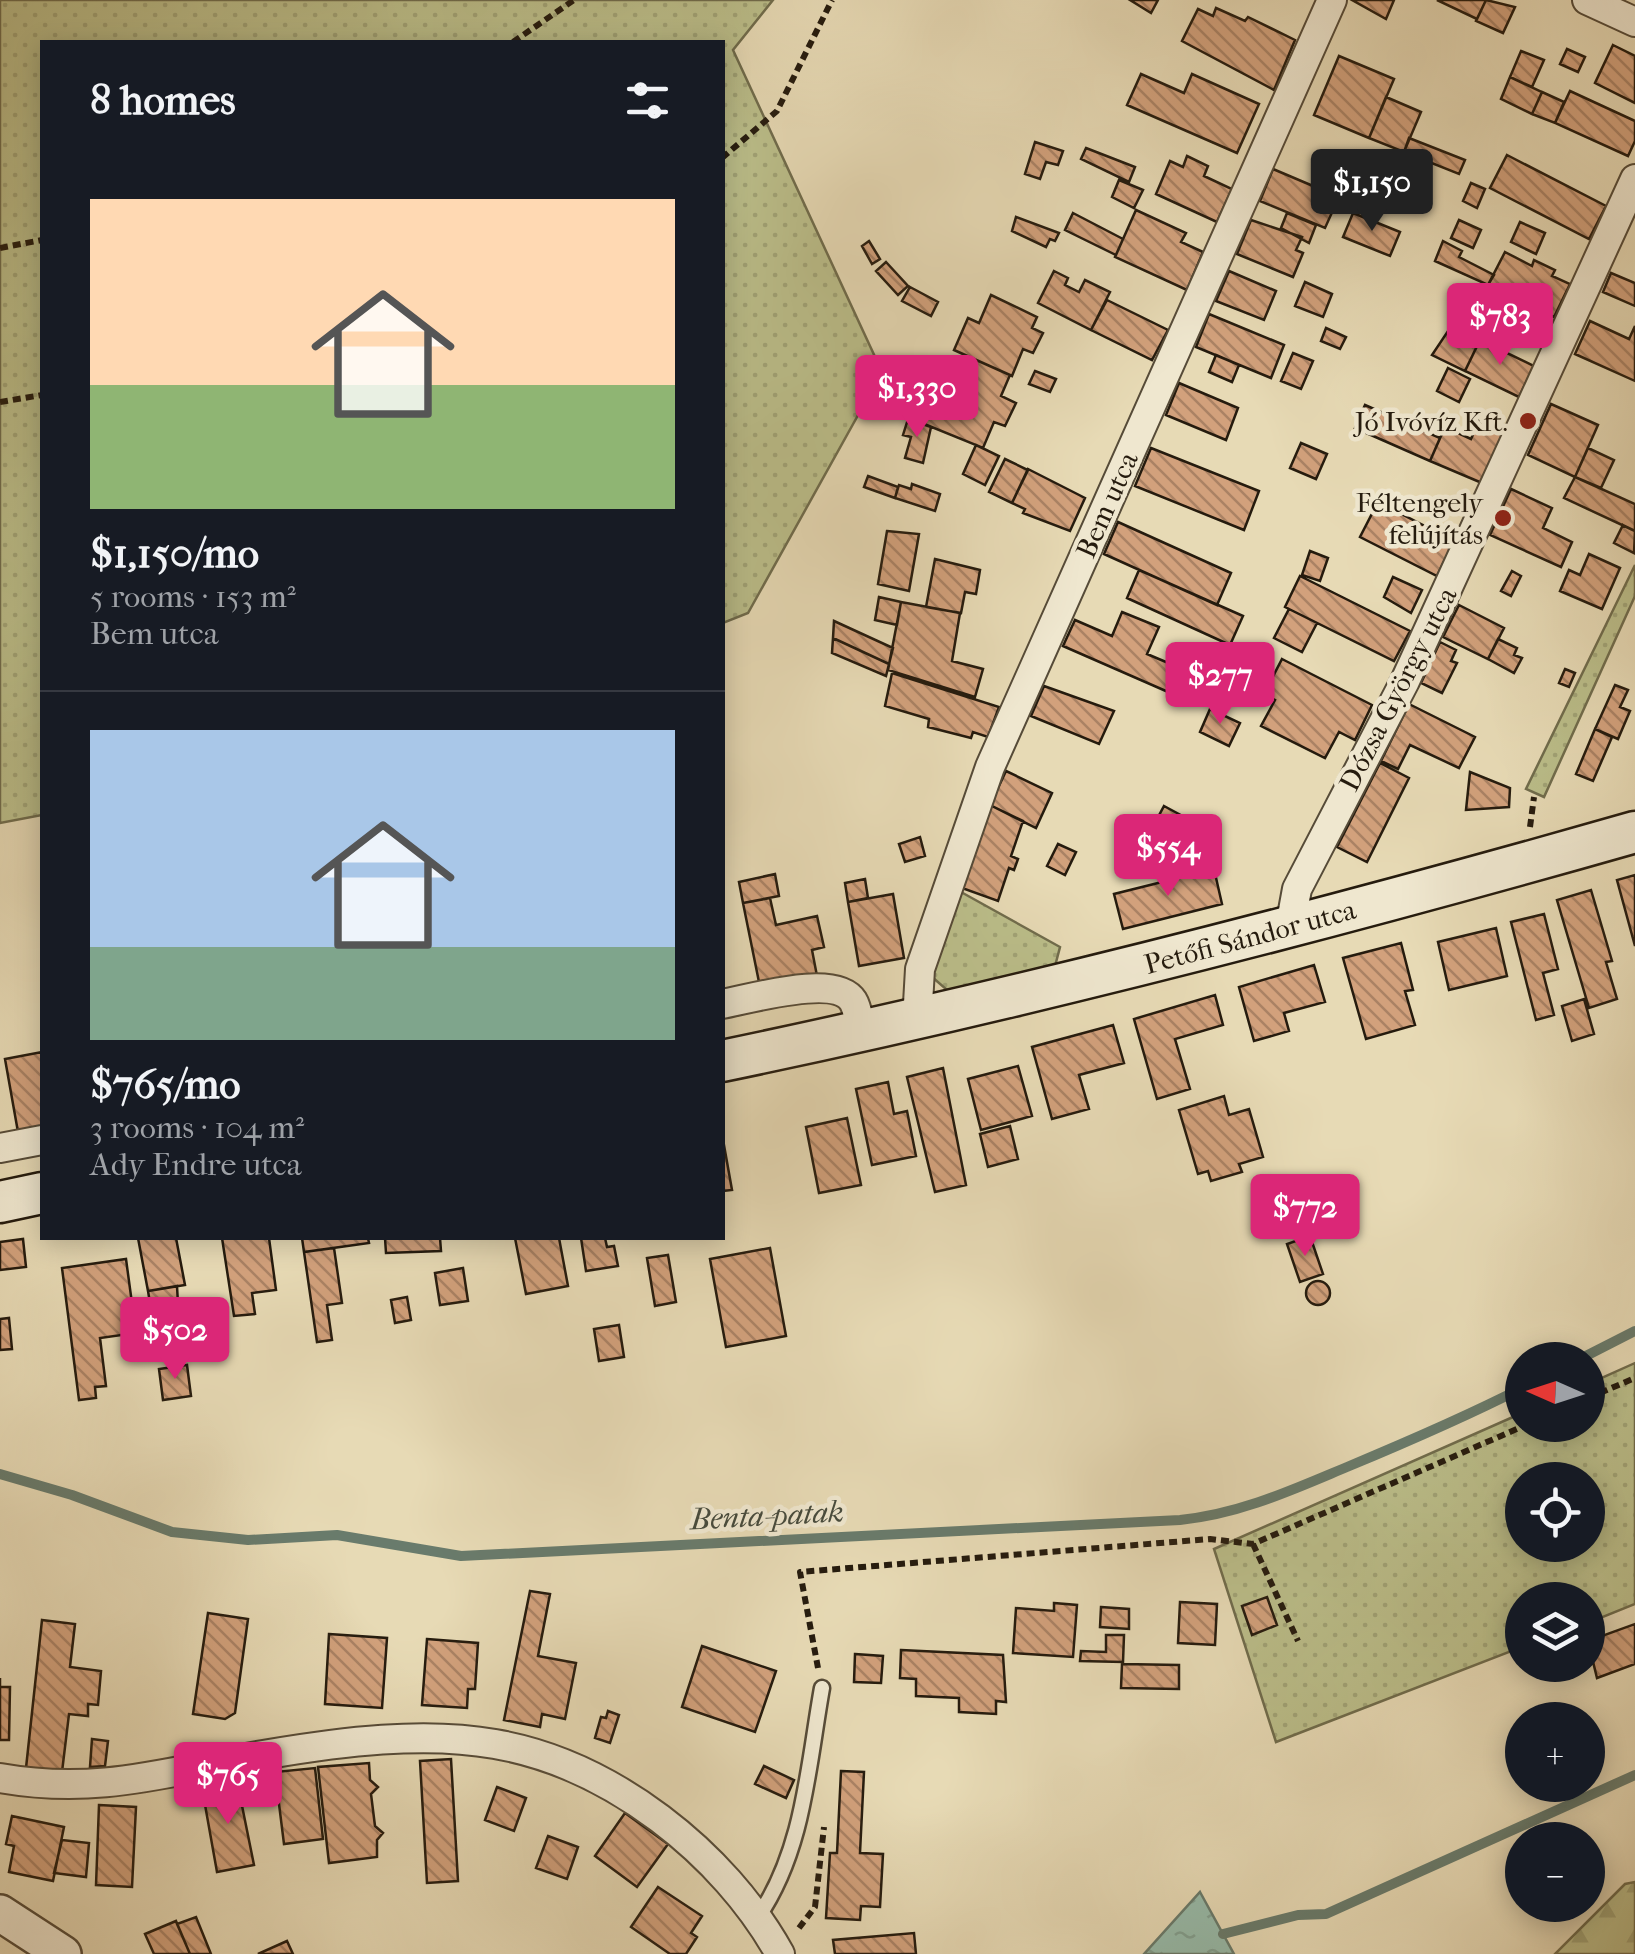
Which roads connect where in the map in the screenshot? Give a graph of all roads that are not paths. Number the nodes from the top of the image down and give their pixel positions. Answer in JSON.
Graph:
{"nodes":[{"id":1,"x":1332,"y":0,"type":"edge"},
{"id":2,"x":1587,"y":0,"type":"edge"},
{"id":3,"x":1635,"y":22,"type":"edge"},
{"id":4,"x":1635,"y":179,"type":"edge"},
{"id":5,"x":1635,"y":832,"type":"edge"},
{"id":6,"x":1290,"y":927,"type":"junction"},
{"id":7,"x":725,"y":1003,"type":"edge"},
{"id":8,"x":917,"y":1021,"type":"junction"},
{"id":9,"x":862,"y":1032,"type":"junction"},
{"id":10,"x":725,"y":1060,"type":"edge"},
{"id":11,"x":40,"y":1140,"type":"edge"},
{"id":12,"x":0,"y":1148,"type":"edge"},
{"id":13,"x":40,"y":1193,"type":"edge"},
{"id":14,"x":0,"y":1202,"type":"edge"},
{"id":15,"x":822,"y":1688,"type":"road end"},
{"id":16,"x":0,"y":1778,"type":"edge"},
{"id":17,"x":0,"y":1913,"type":"edge"},
{"id":18,"x":758,"y":1917,"type":"junction"},
{"id":19,"x":63,"y":1954,"type":"edge"},
{"id":20,"x":780,"y":1954,"type":"edge"}],
"edges":[{"from":1,"to":8,"type":"street","name":"Bem utca"},
{"from":2,"to":3,"type":"street"},
{"from":4,"to":6,"type":"street","name":"Dózsa György utca"},
{"from":5,"to":6,"type":"main road","name":"Petőfi Sándor utca"},
{"from":6,"to":8,"type":"main road","name":"Petőfi Sándor utca"},
{"from":7,"to":9,"type":"street"},
{"from":8,"to":9,"type":"main road","name":"Petőfi Sándor utca"},
{"from":9,"to":10,"type":"main road","name":"Petőfi Sándor utca"},
{"from":11,"to":12,"type":"street"},
{"from":13,"to":14,"type":"main road"},
{"from":15,"to":18,"type":"lane"},
{"from":16,"to":18,"type":"street"},
{"from":17,"to":19,"type":"street"},
{"from":18,"to":20,"type":"street"}]}
